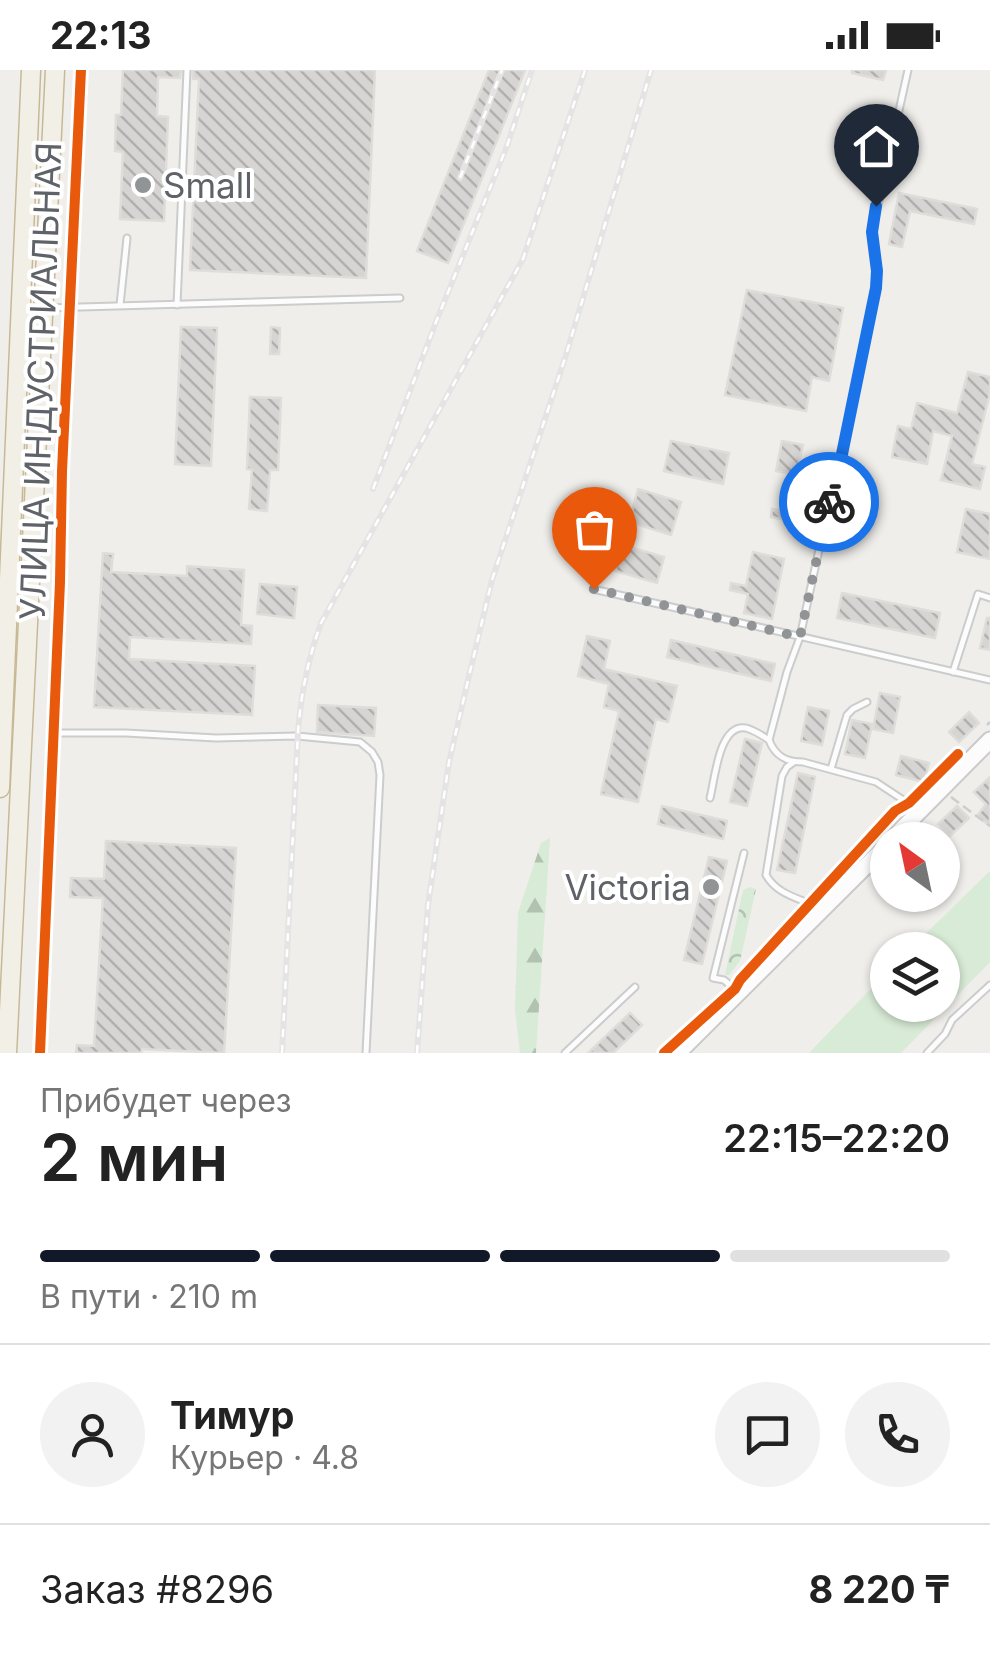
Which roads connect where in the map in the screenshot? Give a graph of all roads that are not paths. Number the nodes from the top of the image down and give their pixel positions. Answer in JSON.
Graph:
{"nodes":[{"id":1,"x":31,"y":70,"type":"edge"},
{"id":2,"x":55,"y":70,"type":"edge"},
{"id":3,"x":81,"y":70,"type":"edge"},
{"id":4,"x":187,"y":70,"type":"edge"},
{"id":5,"x":908,"y":70,"type":"edge"},
{"id":6,"x":127,"y":238,"type":"dead end"},
{"id":7,"x":400,"y":298,"type":"dead end"},
{"id":8,"x":176,"y":304,"type":"junction"},
{"id":9,"x":120,"y":306,"type":"junction"},
{"id":10,"x":71,"y":307,"type":"junction"},
{"id":11,"x":44,"y":308,"type":"junction"},
{"id":12,"x":4,"y":584,"type":"edge"},
{"id":13,"x":594,"y":589,"type":"dead end"},
{"id":14,"x":990,"y":598,"type":"edge"},
{"id":15,"x":800,"y":637,"type":"junction"},
{"id":16,"x":953,"y":672,"type":"junction"},
{"id":17,"x":990,"y":680,"type":"edge"},
{"id":18,"x":868,"y":702,"type":"dead end"},
{"id":19,"x":989,"y":729,"type":"edge"},
{"id":20,"x":54,"y":733,"type":"junction"},
{"id":21,"x":770,"y":740,"type":"junction"},
{"id":22,"x":794,"y":762,"type":"junction"},
{"id":23,"x":831,"y":770,"type":"junction"},
{"id":24,"x":0,"y":777,"type":"edge"},
{"id":25,"x":0,"y":788,"type":"edge"},
{"id":26,"x":710,"y":798,"type":"dead end"},
{"id":27,"x":920,"y":811,"type":"junction"},
{"id":28,"x":909,"y":822,"type":"edge"},
{"id":29,"x":744,"y":854,"type":"dead end"},
{"id":30,"x":870,"y":861,"type":"edge"},
{"id":31,"x":822,"y":910,"type":"junction"},
{"id":32,"x":990,"y":985,"type":"edge"},
{"id":33,"x":635,"y":986,"type":"dead end"},
{"id":34,"x":739,"y":994,"type":"junction"},
{"id":35,"x":7,"y":1053,"type":"edge"},
{"id":36,"x":40,"y":1053,"type":"edge"},
{"id":37,"x":366,"y":1053,"type":"edge"},
{"id":38,"x":566,"y":1053,"type":"edge"},
{"id":39,"x":678,"y":1053,"type":"edge"},
{"id":40,"x":927,"y":1053,"type":"edge"}],
"edges":[{"from":1,"to":12,"type":"highway"},
{"from":2,"to":11,"type":"highway"},
{"from":3,"to":10,"type":"street","name":"УЛИЦА ИНДУСТРИАЛЬНАЯ"},
{"from":4,"to":8,"type":"lane"},
{"from":5,"to":15,"type":"lane"},
{"from":6,"to":9,"type":"lane"},
{"from":7,"to":8,"type":"lane"},
{"from":8,"to":9,"type":"lane"},
{"from":9,"to":10,"type":"lane"},
{"from":10,"to":11,"type":"lane"},
{"from":10,"to":20,"type":"street","name":"УЛИЦА ИНДУСТРИАЛЬНАЯ"},
{"from":11,"to":35,"type":"highway"},
{"from":12,"to":24,"type":"highway"},
{"from":13,"to":15,"type":"lane"},
{"from":14,"to":16,"type":"lane"},
{"from":15,"to":16,"type":"lane"},
{"from":15,"to":21,"type":"lane"},
{"from":16,"to":17,"type":"lane"},
{"from":18,"to":23,"type":"lane"},
{"from":19,"to":27,"type":"main road"},
{"from":20,"to":36,"type":"street","name":"УЛИЦА ИНДУСТРИАЛЬНАЯ"},
{"from":20,"to":37,"type":"lane"},
{"from":21,"to":22,"type":"lane"},
{"from":21,"to":26,"type":"lane"},
{"from":22,"to":23,"type":"lane"},
{"from":22,"to":31,"type":"lane"},
{"from":23,"to":27,"type":"lane"},
{"from":24,"to":25,"type":"highway"},
{"from":27,"to":28,"type":"main road"},
{"from":29,"to":34,"type":"lane"},
{"from":30,"to":31,"type":"main road"},
{"from":31,"to":34,"type":"main road"},
{"from":32,"to":40,"type":"lane"},
{"from":33,"to":38,"type":"lane"},
{"from":34,"to":39,"type":"main road"}]}
